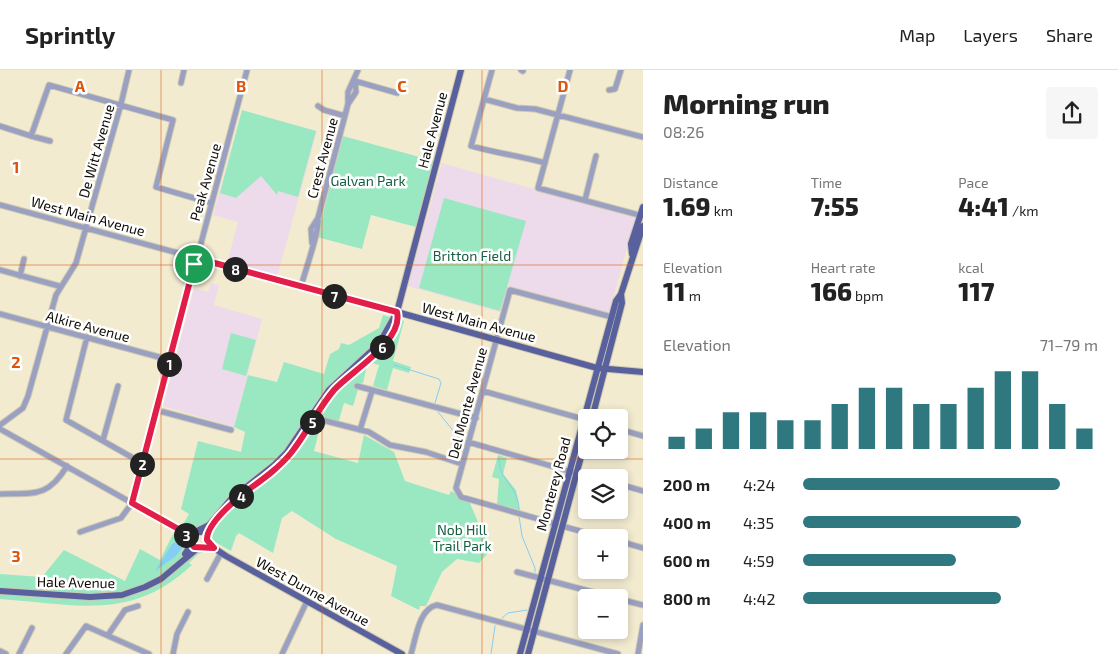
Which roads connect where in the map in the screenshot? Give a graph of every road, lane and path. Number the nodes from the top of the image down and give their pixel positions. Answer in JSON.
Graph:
{"nodes":[{"id":1,"x":129,"y":70,"type":"edge"},
{"id":2,"x":184,"y":70,"type":"edge"},
{"id":3,"x":247,"y":70,"type":"edge"},
{"id":4,"x":358,"y":70,"type":"edge"},
{"id":5,"x":461,"y":70,"type":"edge"},
{"id":6,"x":492,"y":70,"type":"edge"},
{"id":7,"x":570,"y":70,"type":"edge"},
{"id":8,"x":621,"y":70,"type":"edge"},
{"id":9,"x":354,"y":82,"type":"junction"},
{"id":10,"x":180,"y":83,"type":"dead end"},
{"id":11,"x":609,"y":90,"type":"dead end"},
{"id":12,"x":397,"y":93,"type":"dead end"},
{"id":13,"x":484,"y":99,"type":"junction"},
{"id":14,"x":121,"y":104,"type":"junction"},
{"id":15,"x":318,"y":106,"type":"dead end"},
{"id":16,"x":558,"y":115,"type":"junction"},
{"id":17,"x":345,"y":116,"type":"junction"},
{"id":18,"x":0,"y":126,"type":"edge"},
{"id":19,"x":31,"y":136,"type":"junction"},
{"id":20,"x":643,"y":137,"type":"edge"},
{"id":21,"x":50,"y":141,"type":"dead end"},
{"id":22,"x":596,"y":156,"type":"dead end"},
{"id":23,"x":545,"y":163,"type":"junction"},
{"id":24,"x":585,"y":200,"type":"junction"},
{"id":25,"x":211,"y":203,"type":"junction"},
{"id":26,"x":0,"y":205,"type":"edge"},
{"id":27,"x":643,"y":207,"type":"edge"},
{"id":28,"x":641,"y":215,"type":"edge"},
{"id":29,"x":643,"y":226,"type":"edge"},
{"id":30,"x":85,"y":229,"type":"junction"},
{"id":31,"x":632,"y":254,"type":"junction"},
{"id":32,"x":196,"y":258,"type":"junction"},
{"id":33,"x":24,"y":260,"type":"dead end"},
{"id":34,"x":0,"y":270,"type":"edge"},
{"id":35,"x":20,"y":276,"type":"junction"},
{"id":36,"x":59,"y":286,"type":"junction"},
{"id":37,"x":301,"y":287,"type":"junction"},
{"id":38,"x":621,"y":294,"type":"junction"},
{"id":39,"x":397,"y":312,"type":"junction"},
{"id":40,"x":0,"y":314,"type":"edge"},
{"id":41,"x":612,"y":317,"type":"junction"},
{"id":42,"x":47,"y":326,"type":"junction"},
{"id":43,"x":87,"y":337,"type":"junction"},
{"id":44,"x":496,"y":340,"type":"junction"},
{"id":45,"x":170,"y":360,"type":"junction"},
{"id":46,"x":601,"y":368,"type":"junction"},
{"id":47,"x":643,"y":372,"type":"edge"},
{"id":48,"x":118,"y":386,"type":"dead end"},
{"id":49,"x":357,"y":386,"type":"dead end"},
{"id":50,"x":372,"y":390,"type":"junction"},
{"id":51,"x":483,"y":391,"type":"junction"},
{"id":52,"x":587,"y":409,"type":"edge"},
{"id":53,"x":594,"y":409,"type":"edge"},
{"id":54,"x":156,"y":410,"type":"junction"},
{"id":55,"x":476,"y":418,"type":"junction"},
{"id":56,"x":578,"y":418,"type":"edge"},
{"id":57,"x":322,"y":420,"type":"dead end"},
{"id":58,"x":0,"y":425,"type":"edge"},
{"id":59,"x":0,"y":429,"type":"edge"},
{"id":60,"x":231,"y":430,"type":"dead end"},
{"id":61,"x":360,"y":430,"type":"junction"},
{"id":62,"x":628,"y":432,"type":"edge"},
{"id":63,"x":643,"y":436,"type":"edge"},
{"id":64,"x":103,"y":440,"type":"junction"},
{"id":65,"x":468,"y":442,"type":"junction"},
{"id":66,"x":578,"y":446,"type":"edge"},
{"id":67,"x":578,"y":459,"type":"edge"},
{"id":68,"x":142,"y":463,"type":"junction"},
{"id":69,"x":462,"y":464,"type":"junction"},
{"id":70,"x":67,"y":466,"type":"junction"},
{"id":71,"x":573,"y":472,"type":"junction"},
{"id":72,"x":578,"y":474,"type":"edge"},
{"id":73,"x":628,"y":487,"type":"edge"},
{"id":74,"x":643,"y":491,"type":"edge"},
{"id":75,"x":0,"y":494,"type":"edge"},
{"id":76,"x":132,"y":503,"type":"junction"},
{"id":77,"x":559,"y":525,"type":"junction"},
{"id":78,"x":578,"y":530,"type":"edge"},
{"id":79,"x":80,"y":532,"type":"dead end"},
{"id":80,"x":192,"y":537,"type":"junction"},
{"id":81,"x":207,"y":538,"type":"junction"},
{"id":82,"x":628,"y":544,"type":"edge"},
{"id":83,"x":200,"y":548,"type":"junction"},
{"id":84,"x":214,"y":548,"type":"junction"},
{"id":85,"x":643,"y":548,"type":"edge"},
{"id":86,"x":221,"y":553,"type":"junction"},
{"id":87,"x":517,"y":572,"type":"dead end"},
{"id":88,"x":208,"y":579,"type":"dead end"},
{"id":89,"x":544,"y":579,"type":"junction"},
{"id":90,"x":0,"y":589,"type":"edge"},
{"id":91,"x":581,"y":589,"type":"edge"},
{"id":92,"x":307,"y":601,"type":"junction"},
{"id":93,"x":628,"y":601,"type":"edge"},
{"id":94,"x":643,"y":605,"type":"edge"},
{"id":95,"x":138,"y":606,"type":"dead end"},
{"id":96,"x":188,"y":612,"type":"dead end"},
{"id":97,"x":643,"y":625,"type":"edge"},
{"id":98,"x":32,"y":628,"type":"dead end"},
{"id":99,"x":530,"y":631,"type":"junction"},
{"id":100,"x":108,"y":634,"type":"junction"},
{"id":101,"x":0,"y":651,"type":"edge"},
{"id":102,"x":6,"y":654,"type":"edge"},
{"id":103,"x":19,"y":654,"type":"edge"},
{"id":104,"x":66,"y":654,"type":"edge"},
{"id":105,"x":149,"y":654,"type":"edge"},
{"id":106,"x":173,"y":654,"type":"edge"},
{"id":107,"x":282,"y":654,"type":"edge"},
{"id":108,"x":402,"y":654,"type":"edge"},
{"id":109,"x":411,"y":654,"type":"edge"},
{"id":110,"x":520,"y":654,"type":"edge"},
{"id":111,"x":528,"y":654,"type":"edge"},
{"id":112,"x":618,"y":654,"type":"edge"},
{"id":113,"x":638,"y":654,"type":"edge"}],
"edges":[{"from":1,"to":14,"type":"street","name":"De Witt Avenue"},
{"from":2,"to":10,"type":"street"},
{"from":3,"to":25,"type":"street","name":"Peak Avenue"},
{"from":4,"to":9,"type":"street","name":"Crest Avenue"},
{"from":5,"to":39,"type":"main road","name":"Hale Avenue"},
{"from":6,"to":13,"type":"street"},
{"from":7,"to":16,"type":"street"},
{"from":8,"to":11,"type":"street"},
{"from":9,"to":12,"type":"street"},
{"from":9,"to":17,"type":"street","name":"Crest Avenue"},
{"from":13,"to":16,"type":"street"},
{"from":13,"to":23,"type":"street"},
{"from":14,"to":19,"type":"street"},
{"from":14,"to":25,"type":"street"},
{"from":14,"to":30,"type":"street","name":"De Witt Avenue"},
{"from":15,"to":17,"type":"street"},
{"from":16,"to":20,"type":"street"},
{"from":16,"to":23,"type":"street"},
{"from":17,"to":37,"type":"street","name":"Crest Avenue"},
{"from":18,"to":19,"type":"street"},
{"from":19,"to":21,"type":"street"},
{"from":22,"to":24,"type":"street"},
{"from":23,"to":24,"type":"street"},
{"from":24,"to":28,"type":"street"},
{"from":25,"to":32,"type":"street","name":"Peak Avenue"},
{"from":26,"to":30,"type":"street","name":"West Main Avenue"},
{"from":27,"to":28,"type":"main road","name":"Monterey Road"},
{"from":28,"to":31,"type":"main road","name":"Monterey Road"},
{"from":29,"to":31,"type":"main road","name":"Monterey Road"},
{"from":30,"to":32,"type":"street","name":"West Main Avenue"},
{"from":30,"to":36,"type":"street","name":"De Witt Avenue"},
{"from":31,"to":38,"type":"main road","name":"Monterey Road"},
{"from":32,"to":37,"type":"street","name":"West Main Avenue"},
{"from":32,"to":45,"type":"street","name":"Peak Avenue"},
{"from":33,"to":35,"type":"street"},
{"from":34,"to":35,"type":"street"},
{"from":35,"to":36,"type":"street"},
{"from":36,"to":42,"type":"street","name":"De Witt Avenue"},
{"from":37,"to":39,"type":"street","name":"West Main Avenue"},
{"from":38,"to":41,"type":"main road","name":"Monterey Road"},
{"from":38,"to":46,"type":"main road","name":"Monterey Road"},
{"from":39,"to":44,"type":"main road","name":"West Main Avenue"},
{"from":39,"to":80,"type":"main road","name":"Hale Avenue"},
{"from":39,"to":81,"type":"main road","name":"Hale Avenue"},
{"from":40,"to":42,"type":"street","name":"Alkire Avenue"},
{"from":41,"to":44,"type":"street","name":"Del Monte Avenue"},
{"from":41,"to":46,"type":"main road","name":"Monterey Road"},
{"from":42,"to":43,"type":"street","name":"Alkire Avenue"},
{"from":42,"to":58,"type":"street","name":"De Witt Avenue"},
{"from":43,"to":45,"type":"street","name":"Alkire Avenue"},
{"from":43,"to":64,"type":"street"},
{"from":44,"to":46,"type":"main road","name":"West Main Avenue"},
{"from":44,"to":51,"type":"street","name":"Del Monte Avenue"},
{"from":45,"to":54,"type":"street","name":"Peak Avenue"},
{"from":46,"to":47,"type":"main road","name":"West Main Avenue"},
{"from":46,"to":52,"type":"main road","name":"Monterey Road"},
{"from":46,"to":53,"type":"main road","name":"Monterey Road"},
{"from":48,"to":64,"type":"street"},
{"from":49,"to":50,"type":"street"},
{"from":50,"to":55,"type":"street"},
{"from":50,"to":61,"type":"street"},
{"from":51,"to":55,"type":"street","name":"Del Monte Avenue"},
{"from":51,"to":56,"type":"street"},
{"from":54,"to":60,"type":"street"},
{"from":54,"to":68,"type":"street","name":"Peak Avenue"},
{"from":55,"to":65,"type":"street","name":"Del Monte Avenue"},
{"from":57,"to":61,"type":"street"},
{"from":59,"to":70,"type":"street"},
{"from":61,"to":69,"type":"street"},
{"from":62,"to":63,"type":"street"},
{"from":64,"to":68,"type":"street"},
{"from":65,"to":69,"type":"street","name":"Del Monte Avenue"},
{"from":65,"to":71,"type":"street"},
{"from":66,"to":71,"type":"main road","name":"Monterey Road"},
{"from":67,"to":71,"type":"main road","name":"Monterey Road"},
{"from":68,"to":76,"type":"street","name":"Peak Avenue"},
{"from":69,"to":77,"type":"street","name":"Del Monte Avenue"},
{"from":70,"to":75,"type":"street"},
{"from":70,"to":76,"type":"street"},
{"from":71,"to":72,"type":"street"},
{"from":71,"to":77,"type":"main road","name":"Monterey Road"},
{"from":73,"to":74,"type":"street"},
{"from":76,"to":79,"type":"street"},
{"from":76,"to":80,"type":"main road"},
{"from":77,"to":78,"type":"street"},
{"from":77,"to":89,"type":"main road","name":"Monterey Road"},
{"from":80,"to":81,"type":"main road"},
{"from":80,"to":83,"type":"main road"},
{"from":80,"to":90,"type":"main road","name":"Hale Avenue"},
{"from":81,"to":83,"type":"main road","name":"Hale Avenue"},
{"from":81,"to":84,"type":"main road","name":"West Dunne Avenue"},
{"from":82,"to":85,"type":"street"},
{"from":83,"to":84,"type":"main road"},
{"from":83,"to":90,"type":"main road","name":"Hale Avenue"},
{"from":84,"to":86,"type":"main road","name":"West Dunne Avenue"},
{"from":86,"to":88,"type":"street"},
{"from":86,"to":92,"type":"main road","name":"West Dunne Avenue"},
{"from":87,"to":89,"type":"street"},
{"from":89,"to":91,"type":"street"},
{"from":89,"to":99,"type":"main road","name":"Monterey Road"},
{"from":92,"to":107,"type":"street"},
{"from":92,"to":108,"type":"main road","name":"West Dunne Avenue"},
{"from":93,"to":94,"type":"street"},
{"from":95,"to":100,"type":"street"},
{"from":96,"to":106,"type":"street"},
{"from":97,"to":113,"type":"street"},
{"from":98,"to":103,"type":"street"},
{"from":99,"to":109,"type":"street"},
{"from":99,"to":110,"type":"main road","name":"Monterey Road"},
{"from":99,"to":111,"type":"main road","name":"Monterey Road"},
{"from":99,"to":112,"type":"street"},
{"from":100,"to":104,"type":"street"},
{"from":100,"to":105,"type":"street"},
{"from":101,"to":102,"type":"street"}]}
